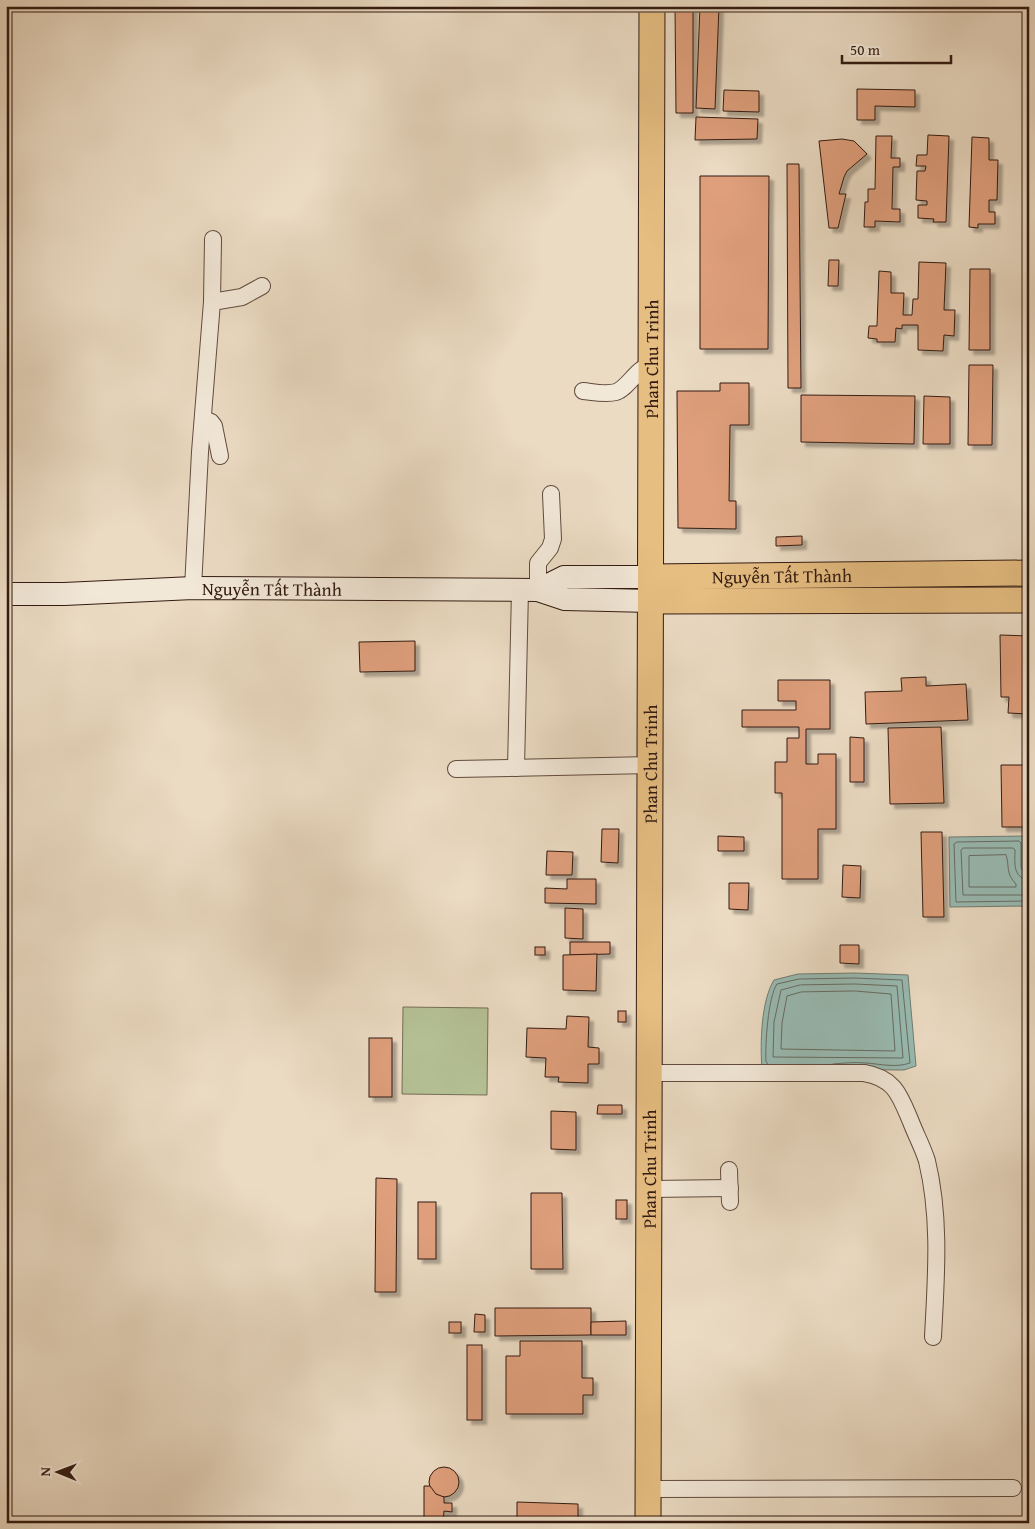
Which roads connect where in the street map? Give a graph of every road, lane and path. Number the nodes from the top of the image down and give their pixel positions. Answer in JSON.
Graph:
{"nodes":[{"id":1,"x":652,"y":6,"type":"edge"},
{"id":2,"x":213,"y":239,"type":"dead end"},
{"id":3,"x":262,"y":286,"type":"dead end"},
{"id":4,"x":212,"y":302,"type":"junction"},
{"id":5,"x":651,"y":364,"type":"junction"},
{"id":6,"x":583,"y":391,"type":"dead end"},
{"id":7,"x":203,"y":418,"type":"junction"},
{"id":8,"x":220,"y":456,"type":"dead end"},
{"id":9,"x":551,"y":494,"type":"dead end"},
{"id":10,"x":998,"y":574,"type":"junction"},
{"id":11,"x":1029,"y":574,"type":"edge"},
{"id":12,"x":193,"y":588,"type":"junction"},
{"id":13,"x":651,"y":589,"type":"junction"},
{"id":14,"x":529,"y":590,"type":"junction"},
{"id":15,"x":6,"y":594,"type":"edge"},
{"id":16,"x":997,"y":599,"type":"junction"},
{"id":17,"x":1029,"y":600,"type":"edge"},
{"id":18,"x":651,"y":766,"type":"junction"},
{"id":19,"x":516,"y":768,"type":"junction"},
{"id":20,"x":456,"y":769,"type":"dead end"},
{"id":21,"x":650,"y":1073,"type":"junction"},
{"id":22,"x":729,"y":1170,"type":"dead end"},
{"id":23,"x":648,"y":1189,"type":"junction"},
{"id":24,"x":933,"y":1336,"type":"dead end"},
{"id":25,"x":1013,"y":1488,"type":"dead end"},
{"id":26,"x":649,"y":1489,"type":"junction"},
{"id":27,"x":648,"y":1523,"type":"edge"}],
"edges":[{"from":1,"to":5,"type":"main road","name":"Phan Chu Trinh"},
{"from":2,"to":4,"type":"street"},
{"from":3,"to":4,"type":"street"},
{"from":4,"to":7,"type":"street"},
{"from":5,"to":6,"type":"street"},
{"from":5,"to":13,"type":"main road","name":"Phan Chu Trinh"},
{"from":7,"to":8,"type":"street"},
{"from":7,"to":12,"type":"street"},
{"from":9,"to":14,"type":"street"},
{"from":10,"to":11,"type":"main road","name":"Nguyễn Tất Thành"},
{"from":10,"to":13,"type":"main road","name":"Nguyễn Tất Thành"},
{"from":10,"to":16,"type":"main road"},
{"from":12,"to":14,"type":"main road","name":"Nguyễn Tất Thành"},
{"from":12,"to":15,"type":"main road","name":"Nguyễn Tất Thành"},
{"from":13,"to":14,"type":"main road","name":"Nguyễn Tất Thành"},
{"from":13,"to":16,"type":"main road","name":"Nguyễn Tất Thành"},
{"from":13,"to":18,"type":"main road","name":"Phan Chu Trinh"},
{"from":14,"to":19,"type":"street"},
{"from":16,"to":17,"type":"main road","name":"Nguyễn Tất Thành"},
{"from":18,"to":19,"type":"street"},
{"from":18,"to":21,"type":"main road","name":"Phan Chu Trinh"},
{"from":19,"to":20,"type":"street"},
{"from":21,"to":23,"type":"main road","name":"Phan Chu Trinh"},
{"from":21,"to":24,"type":"street"},
{"from":22,"to":23,"type":"street"},
{"from":23,"to":26,"type":"main road","name":"Phan Chu Trinh"},
{"from":25,"to":26,"type":"street"},
{"from":26,"to":27,"type":"main road","name":"Phan Chu Trinh"}]}
